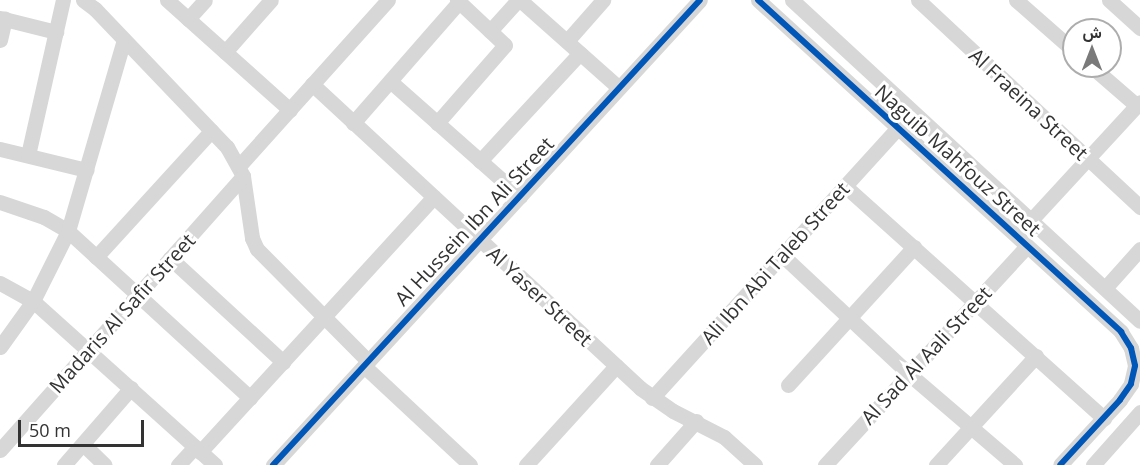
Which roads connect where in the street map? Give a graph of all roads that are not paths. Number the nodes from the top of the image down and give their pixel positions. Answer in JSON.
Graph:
{"nodes":[{"id":1,"x":63,"y":0,"type":"edge"},
{"id":2,"x":167,"y":0,"type":"edge"},
{"id":3,"x":205,"y":0,"type":"edge"},
{"id":4,"x":271,"y":0,"type":"edge"},
{"id":5,"x":388,"y":0,"type":"edge"},
{"id":6,"x":519,"y":0,"type":"edge"},
{"id":7,"x":603,"y":0,"type":"edge"},
{"id":8,"x":700,"y":0,"type":"edge"},
{"id":9,"x":758,"y":0,"type":"edge"},
{"id":10,"x":918,"y":0,"type":"edge"},
{"id":11,"x":1016,"y":0,"type":"edge"},
{"id":12,"x":1109,"y":0,"type":"edge"},
{"id":13,"x":458,"y":1,"type":"edge"},
{"id":14,"x":799,"y":2,"type":"edge"},
{"id":15,"x":93,"y":3,"type":"edge"},
{"id":16,"x":2,"y":18,"type":"edge"},
{"id":17,"x":188,"y":19,"type":"junction"},
{"id":18,"x":1140,"y":28,"type":"edge"},
{"id":19,"x":490,"y":31,"type":"junction"},
{"id":20,"x":56,"y":32,"type":"junction"},
{"id":21,"x":0,"y":40,"type":"edge"},
{"id":22,"x":124,"y":40,"type":"junction"},
{"id":23,"x":1062,"y":40,"type":"edge"},
{"id":24,"x":567,"y":41,"type":"junction"},
{"id":25,"x":225,"y":52,"type":"junction"},
{"id":26,"x":580,"y":53,"type":"junction"},
{"id":27,"x":1106,"y":78,"type":"edge"},
{"id":28,"x":390,"y":81,"type":"junction"},
{"id":29,"x":312,"y":84,"type":"junction"},
{"id":30,"x":620,"y":88,"type":"junction"},
{"id":31,"x":1138,"y":104,"type":"edge"},
{"id":32,"x":290,"y":110,"type":"junction"},
{"id":33,"x":353,"y":123,"type":"junction"},
{"id":34,"x":437,"y":123,"type":"junction"},
{"id":35,"x":898,"y":128,"type":"junction"},
{"id":36,"x":211,"y":131,"type":"junction"},
{"id":37,"x":0,"y":149,"type":"edge"},
{"id":38,"x":28,"y":155,"type":"junction"},
{"id":39,"x":1088,"y":159,"type":"junction"},
{"id":40,"x":480,"y":161,"type":"junction"},
{"id":41,"x":87,"y":170,"type":"junction"},
{"id":42,"x":241,"y":171,"type":"junction"},
{"id":43,"x":845,"y":186,"type":"junction"},
{"id":44,"x":520,"y":196,"type":"junction"},
{"id":45,"x":434,"y":197,"type":"junction"},
{"id":46,"x":0,"y":202,"type":"edge"},
{"id":47,"x":1140,"y":207,"type":"edge"},
{"id":48,"x":1032,"y":219,"type":"junction"},
{"id":49,"x":68,"y":231,"type":"junction"},
{"id":50,"x":480,"y":240,"type":"junction"},
{"id":51,"x":1027,"y":246,"type":"junction"},
{"id":52,"x":914,"y":247,"type":"junction"},
{"id":53,"x":1140,"y":249,"type":"edge"},
{"id":54,"x":782,"y":255,"type":"junction"},
{"id":55,"x":96,"y":257,"type":"junction"},
{"id":56,"x":170,"y":258,"type":"junction"},
{"id":57,"x":0,"y":283,"type":"edge"},
{"id":58,"x":1106,"y":286,"type":"junction"},
{"id":59,"x":138,"y":295,"type":"junction"},
{"id":60,"x":33,"y":301,"type":"junction"},
{"id":61,"x":975,"y":302,"type":"junction"},
{"id":62,"x":324,"y":317,"type":"junction"},
{"id":63,"x":849,"y":318,"type":"junction"},
{"id":64,"x":1140,"y":321,"type":"edge"},
{"id":65,"x":0,"y":347,"type":"edge"},
{"id":66,"x":89,"y":350,"type":"junction"},
{"id":67,"x":1036,"y":356,"type":"junction"},
{"id":68,"x":283,"y":362,"type":"junction"},
{"id":69,"x":366,"y":364,"type":"junction"},
{"id":70,"x":616,"y":366,"type":"junction"},
{"id":71,"x":909,"y":374,"type":"junction"},
{"id":72,"x":788,"y":385,"type":"dead end"},
{"id":73,"x":131,"y":388,"type":"junction"},
{"id":74,"x":250,"y":398,"type":"junction"},
{"id":75,"x":652,"y":398,"type":"junction"},
{"id":76,"x":1140,"y":412,"type":"edge"},
{"id":77,"x":1104,"y":418,"type":"junction"},
{"id":78,"x":696,"y":421,"type":"junction"},
{"id":79,"x":971,"y":427,"type":"junction"},
{"id":80,"x":82,"y":444,"type":"junction"},
{"id":81,"x":198,"y":449,"type":"junction"},
{"id":82,"x":0,"y":450,"type":"edge"},
{"id":83,"x":64,"y":465,"type":"edge"},
{"id":84,"x":105,"y":465,"type":"edge"},
{"id":85,"x":178,"y":465,"type":"edge"},
{"id":86,"x":215,"y":465,"type":"edge"},
{"id":87,"x":273,"y":465,"type":"edge"},
{"id":88,"x":470,"y":465,"type":"edge"},
{"id":89,"x":526,"y":465,"type":"edge"},
{"id":90,"x":657,"y":465,"type":"edge"},
{"id":91,"x":755,"y":465,"type":"edge"},
{"id":92,"x":825,"y":465,"type":"edge"},
{"id":93,"x":936,"y":465,"type":"edge"},
{"id":94,"x":1015,"y":465,"type":"edge"},
{"id":95,"x":1060,"y":465,"type":"edge"},
{"id":96,"x":1093,"y":465,"type":"edge"}],
"edges":[{"from":1,"to":20,"type":"street"},
{"from":2,"to":17,"type":"street"},
{"from":3,"to":17,"type":"street"},
{"from":4,"to":25,"type":"street"},
{"from":5,"to":29,"type":"street","name":"Madaris Al Safir Street"},
{"from":6,"to":19,"type":"street"},
{"from":6,"to":24,"type":"street"},
{"from":7,"to":24,"type":"street"},
{"from":8,"to":30,"type":"street","name":"Al Hussein Ibn Ali Street"},
{"from":9,"to":35,"type":"street","name":"Naguib Mahfouz Street"},
{"from":10,"to":39,"type":"street","name":"Al Fraeina Street"},
{"from":11,"to":23,"type":"street"},
{"from":12,"to":18,"type":"street"},
{"from":13,"to":19,"type":"street"},
{"from":13,"to":28,"type":"street"},
{"from":14,"to":48,"type":"street","name":"Naguib Mahfouz Street"},
{"from":15,"to":22,"type":"street"},
{"from":16,"to":20,"type":"street"},
{"from":16,"to":21,"type":"street"},
{"from":17,"to":25,"type":"street"},
{"from":19,"to":34,"type":"street"},
{"from":20,"to":38,"type":"street"},
{"from":22,"to":36,"type":"street"},
{"from":22,"to":41,"type":"street"},
{"from":24,"to":26,"type":"street"},
{"from":25,"to":32,"type":"street"},
{"from":26,"to":30,"type":"street"},
{"from":26,"to":40,"type":"street"},
{"from":27,"to":31,"type":"street"},
{"from":28,"to":33,"type":"street"},
{"from":28,"to":34,"type":"street"},
{"from":29,"to":32,"type":"street","name":"Madaris Al Safir Street"},
{"from":29,"to":33,"type":"street","name":"Al Yaser Street"},
{"from":30,"to":44,"type":"street","name":"Al Hussein Ibn Ali Street"},
{"from":31,"to":39,"type":"street"},
{"from":32,"to":42,"type":"street","name":"Madaris Al Safir Street"},
{"from":33,"to":45,"type":"street","name":"Al Yaser Street"},
{"from":34,"to":40,"type":"street"},
{"from":35,"to":43,"type":"street","name":"Ali Ibn Abi Taleb Street"},
{"from":35,"to":51,"type":"street","name":"Naguib Mahfouz Street"},
{"from":36,"to":42,"type":"street"},
{"from":36,"to":55,"type":"street"},
{"from":37,"to":38,"type":"street"},
{"from":38,"to":41,"type":"street"},
{"from":39,"to":47,"type":"street","name":"Al Fraeina Street"},
{"from":39,"to":48,"type":"street"},
{"from":40,"to":44,"type":"street"},
{"from":41,"to":49,"type":"street"},
{"from":42,"to":56,"type":"street","name":"Madaris Al Safir Street"},
{"from":42,"to":62,"type":"street"},
{"from":43,"to":52,"type":"street"},
{"from":43,"to":54,"type":"street","name":"Ali Ibn Abi Taleb Street"},
{"from":44,"to":50,"type":"street","name":"Al Hussein Ibn Ali Street"},
{"from":45,"to":50,"type":"street","name":"Al Yaser Street"},
{"from":45,"to":62,"type":"street"},
{"from":46,"to":49,"type":"street"},
{"from":48,"to":58,"type":"street","name":"Naguib Mahfouz Street"},
{"from":49,"to":55,"type":"street"},
{"from":49,"to":60,"type":"street"},
{"from":50,"to":69,"type":"street","name":"Al Hussein Ibn Ali Street"},
{"from":50,"to":70,"type":"street","name":"Al Yaser Street"},
{"from":51,"to":61,"type":"street","name":"Al Sad Al Aali Street"},
{"from":51,"to":77,"type":"street","name":"Naguib Mahfouz Street"},
{"from":52,"to":61,"type":"street"},
{"from":52,"to":63,"type":"street"},
{"from":53,"to":58,"type":"street"},
{"from":54,"to":63,"type":"street"},
{"from":54,"to":75,"type":"street","name":"Ali Ibn Abi Taleb Street"},
{"from":55,"to":59,"type":"street"},
{"from":56,"to":59,"type":"street","name":"Madaris Al Safir Street"},
{"from":56,"to":68,"type":"street"},
{"from":57,"to":60,"type":"street"},
{"from":58,"to":64,"type":"street","name":"Naguib Mahfouz Street"},
{"from":59,"to":66,"type":"street","name":"Madaris Al Safir Street"},
{"from":59,"to":74,"type":"street"},
{"from":60,"to":65,"type":"street"},
{"from":60,"to":66,"type":"street"},
{"from":61,"to":67,"type":"street"},
{"from":61,"to":71,"type":"street","name":"Al Sad Al Aali Street"},
{"from":62,"to":68,"type":"street"},
{"from":62,"to":69,"type":"street"},
{"from":63,"to":71,"type":"street"},
{"from":63,"to":72,"type":"street"},
{"from":66,"to":73,"type":"street"},
{"from":66,"to":82,"type":"street","name":"Madaris Al Safir Street"},
{"from":67,"to":77,"type":"street"},
{"from":67,"to":79,"type":"street"},
{"from":68,"to":74,"type":"street"},
{"from":69,"to":87,"type":"street","name":"Al Hussein Ibn Ali Street"},
{"from":69,"to":88,"type":"street"},
{"from":70,"to":75,"type":"street","name":"Al Yaser Street"},
{"from":70,"to":89,"type":"street"},
{"from":71,"to":79,"type":"street"},
{"from":71,"to":92,"type":"street","name":"Al Sad Al Aali Street"},
{"from":73,"to":80,"type":"street"},
{"from":73,"to":81,"type":"street"},
{"from":74,"to":81,"type":"street"},
{"from":75,"to":78,"type":"street","name":"Al Yaser Street"},
{"from":76,"to":96,"type":"street"},
{"from":77,"to":95,"type":"street"},
{"from":78,"to":90,"type":"street"},
{"from":78,"to":91,"type":"street","name":"Al Yaser Street"},
{"from":79,"to":93,"type":"street"},
{"from":79,"to":94,"type":"street"},
{"from":80,"to":83,"type":"street"},
{"from":80,"to":84,"type":"street"},
{"from":81,"to":85,"type":"street"},
{"from":81,"to":86,"type":"street"}]}
